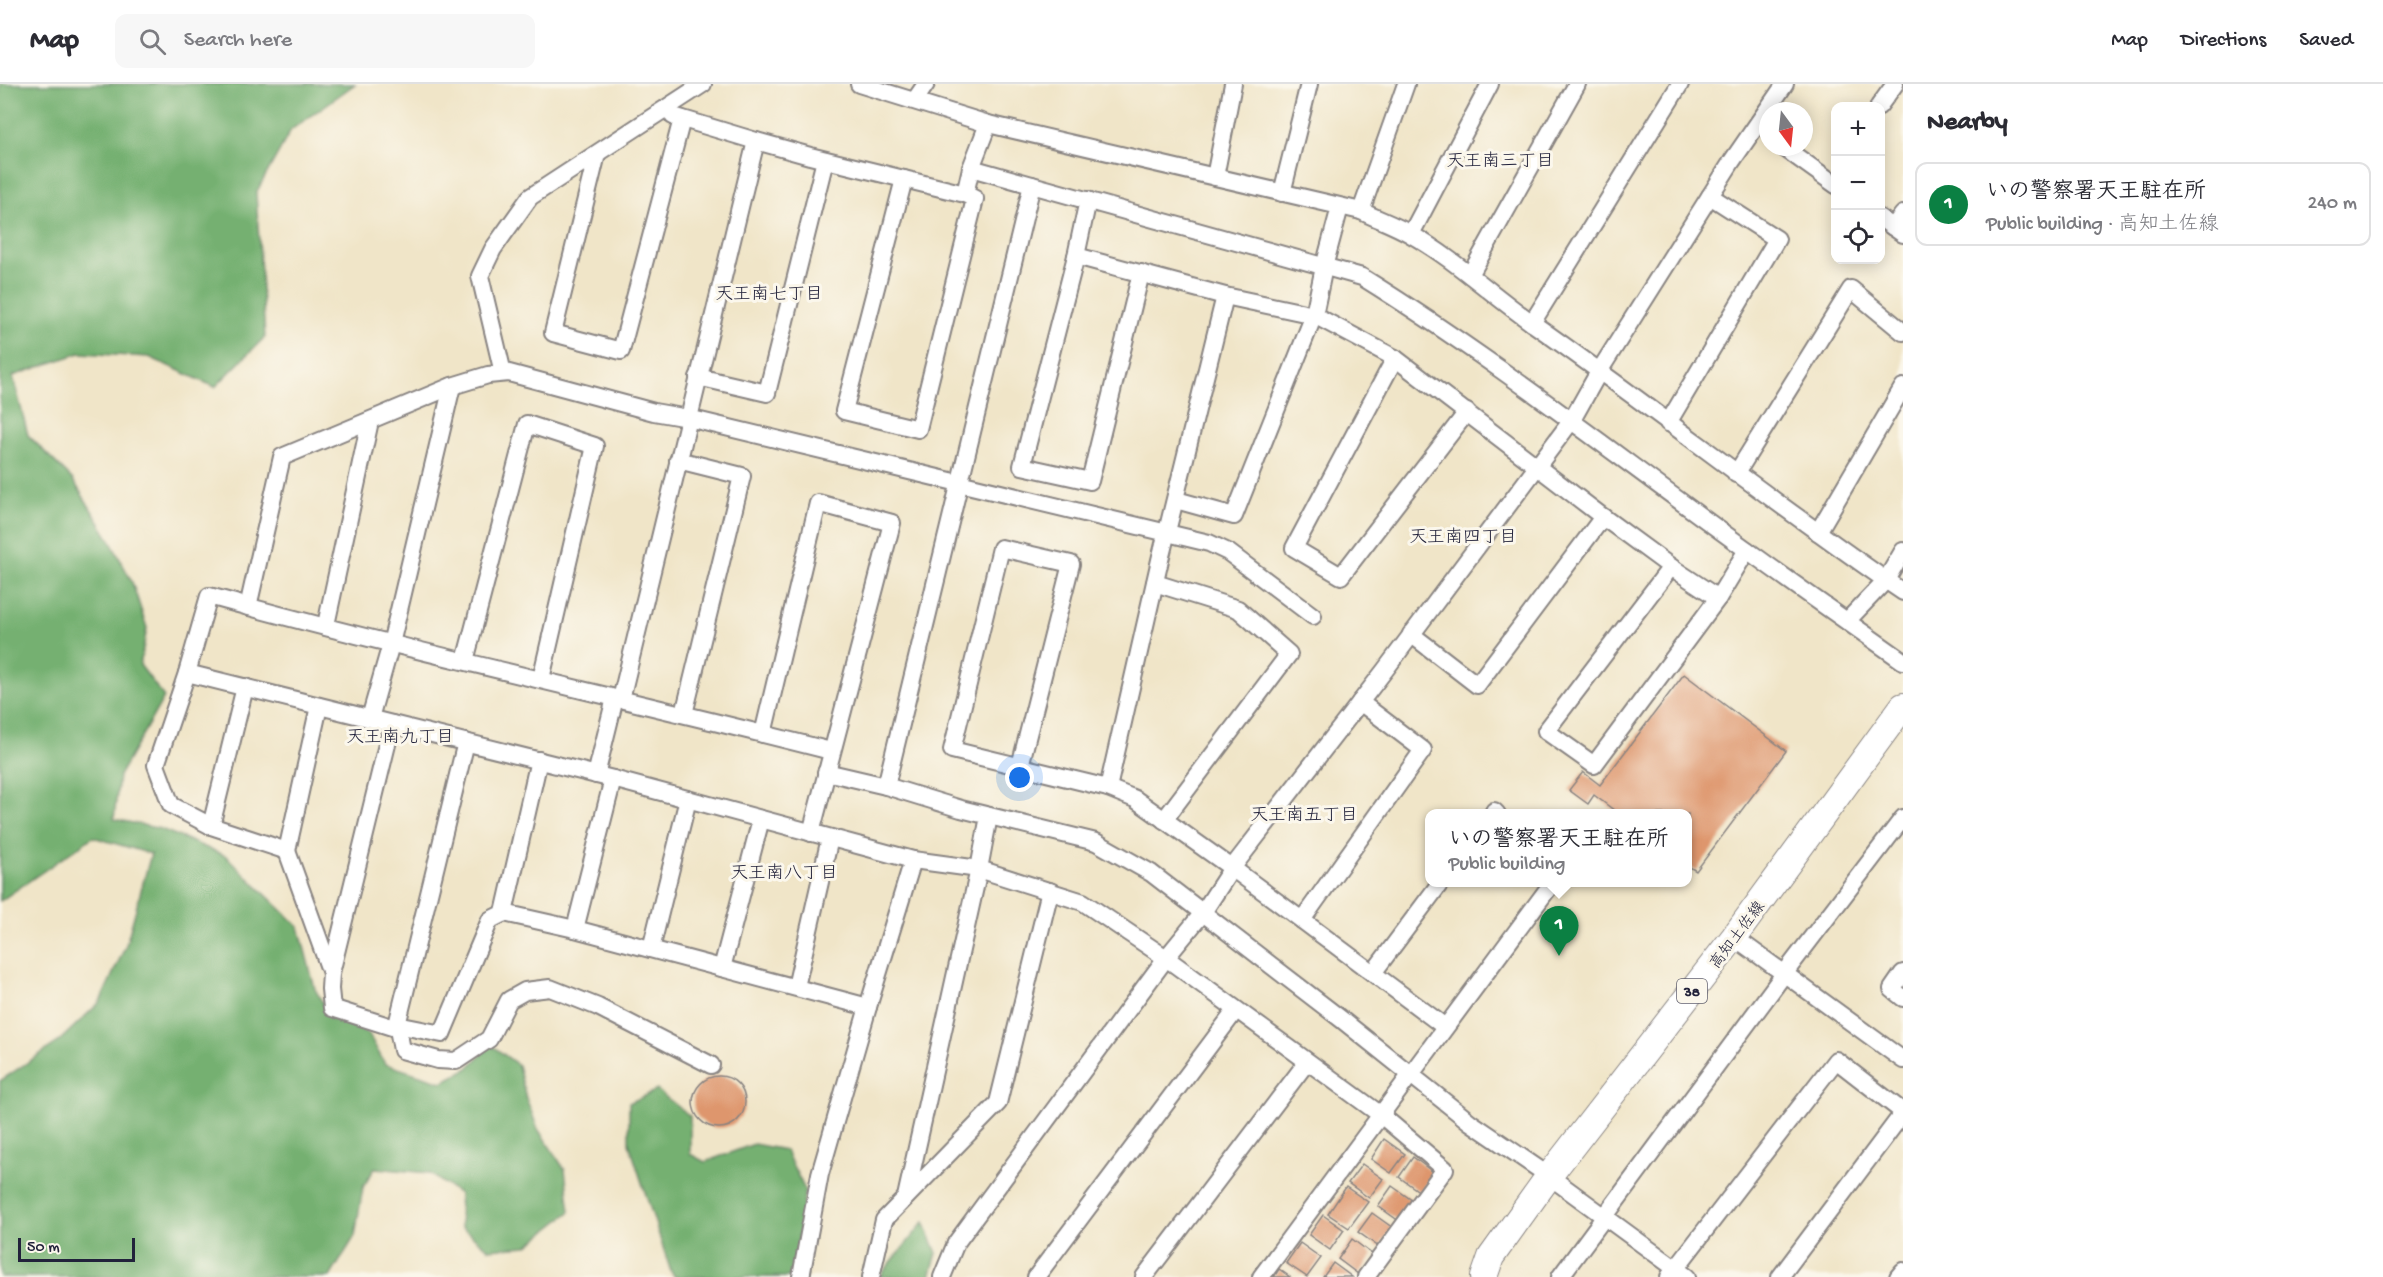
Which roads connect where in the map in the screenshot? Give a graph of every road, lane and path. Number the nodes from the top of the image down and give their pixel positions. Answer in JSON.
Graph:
{"nodes":[{"id":1,"x":703,"y":84,"type":"edge"},
{"id":2,"x":859,"y":84,"type":"edge"},
{"id":3,"x":926,"y":84,"type":"edge"},
{"id":4,"x":1233,"y":84,"type":"edge"},
{"id":5,"x":1309,"y":84,"type":"edge"},
{"id":6,"x":1407,"y":84,"type":"edge"},
{"id":7,"x":1490,"y":84,"type":"edge"},
{"id":8,"x":1577,"y":84,"type":"edge"},
{"id":9,"x":1680,"y":84,"type":"edge"},
{"id":10,"x":1785,"y":84,"type":"edge"},
{"id":11,"x":1895,"y":84,"type":"edge"},
{"id":12,"x":915,"y":100,"type":"junction"},
{"id":13,"x":1776,"y":102,"type":"edge"},
{"id":14,"x":1882,"y":102,"type":"edge"},
{"id":15,"x":659,"y":112,"type":"junction"},
{"id":16,"x":682,"y":119,"type":"junction"},
{"id":17,"x":988,"y":124,"type":"junction"},
{"id":18,"x":1759,"y":136,"type":"edge"},
{"id":19,"x":756,"y":141,"type":"junction"},
{"id":20,"x":597,"y":154,"type":"junction"},
{"id":21,"x":1798,"y":156,"type":"edge"},
{"id":22,"x":825,"y":160,"type":"junction"},
{"id":23,"x":971,"y":168,"type":"junction"},
{"id":24,"x":1215,"y":177,"type":"junction"},
{"id":25,"x":1831,"y":177,"type":"edge"},
{"id":26,"x":904,"y":179,"type":"junction"},
{"id":27,"x":1032,"y":185,"type":"junction"},
{"id":28,"x":1282,"y":193,"type":"junction"},
{"id":29,"x":965,"y":194,"type":"junction"},
{"id":30,"x":1710,"y":196,"type":"junction"},
{"id":31,"x":1088,"y":200,"type":"junction"},
{"id":32,"x":1341,"y":207,"type":"junction"},
{"id":33,"x":1361,"y":211,"type":"junction"},
{"id":34,"x":1411,"y":234,"type":"junction"},
{"id":35,"x":1076,"y":256,"type":"junction"},
{"id":36,"x":1324,"y":267,"type":"junction"},
{"id":37,"x":1142,"y":273,"type":"junction"},
{"id":38,"x":1470,"y":275,"type":"junction"},
{"id":39,"x":1225,"y":296,"type":"junction"},
{"id":40,"x":1314,"y":315,"type":"junction"},
{"id":41,"x":1532,"y":323,"type":"junction"},
{"id":42,"x":1903,"y":332,"type":"edge"},
{"id":43,"x":1395,"y":358,"type":"junction"},
{"id":44,"x":1599,"y":370,"type":"junction"},
{"id":45,"x":503,"y":374,"type":"junction"},
{"id":46,"x":699,"y":377,"type":"junction"},
{"id":47,"x":452,"y":386,"type":"junction"},
{"id":48,"x":1903,"y":387,"type":"edge"},
{"id":49,"x":1467,"y":411,"type":"junction"},
{"id":50,"x":688,"y":418,"type":"junction"},
{"id":51,"x":1572,"y":420,"type":"junction"},
{"id":52,"x":370,"y":421,"type":"junction"},
{"id":53,"x":1668,"y":423,"type":"junction"},
{"id":54,"x":678,"y":460,"type":"junction"},
{"id":55,"x":1536,"y":466,"type":"junction"},
{"id":56,"x":1736,"y":474,"type":"junction"},
{"id":57,"x":960,"y":484,"type":"junction"},
{"id":58,"x":1176,"y":500,"type":"junction"},
{"id":59,"x":1603,"y":517,"type":"junction"},
{"id":60,"x":1818,"y":532,"type":"junction"},
{"id":61,"x":1168,"y":533,"type":"junction"},
{"id":62,"x":1747,"y":550,"type":"junction"},
{"id":63,"x":1903,"y":551,"type":"edge"},
{"id":64,"x":1671,"y":567,"type":"junction"},
{"id":65,"x":1886,"y":580,"type":"junction"},
{"id":66,"x":1155,"y":583,"type":"junction"},
{"id":67,"x":1903,"y":592,"type":"edge"},
{"id":68,"x":1718,"y":598,"type":"junction"},
{"id":69,"x":248,"y":607,"type":"junction"},
{"id":70,"x":1313,"y":616,"type":"dead end"},
{"id":71,"x":1847,"y":621,"type":"junction"},
{"id":72,"x":326,"y":626,"type":"junction"},
{"id":73,"x":1411,"y":634,"type":"junction"},
{"id":74,"x":391,"y":644,"type":"junction"},
{"id":75,"x":465,"y":661,"type":"junction"},
{"id":76,"x":1903,"y":661,"type":"edge"},
{"id":77,"x":187,"y":673,"type":"junction"},
{"id":78,"x":541,"y":679,"type":"junction"},
{"id":79,"x":245,"y":687,"type":"junction"},
{"id":80,"x":618,"y":699,"type":"junction"},
{"id":81,"x":1360,"y":702,"type":"junction"},
{"id":82,"x":319,"y":706,"type":"junction"},
{"id":83,"x":1903,"y":706,"type":"edge"},
{"id":84,"x":684,"y":714,"type":"junction"},
{"id":85,"x":370,"y":718,"type":"junction"},
{"id":86,"x":392,"y":724,"type":"junction"},
{"id":87,"x":763,"y":734,"type":"junction"},
{"id":88,"x":466,"y":742,"type":"junction"},
{"id":89,"x":831,"y":752,"type":"junction"},
{"id":90,"x":539,"y":760,"type":"junction"},
{"id":91,"x":1020,"y":766,"type":"junction"},
{"id":92,"x":826,"y":772,"type":"junction"},
{"id":93,"x":596,"y":775,"type":"junction"},
{"id":94,"x":613,"y":779,"type":"junction"},
{"id":95,"x":886,"y":786,"type":"junction"},
{"id":96,"x":1108,"y":788,"type":"junction"},
{"id":97,"x":688,"y":799,"type":"junction"},
{"id":98,"x":988,"y":816,"type":"junction"},
{"id":99,"x":1903,"y":818,"type":"edge"},
{"id":100,"x":760,"y":819,"type":"junction"},
{"id":101,"x":1164,"y":820,"type":"junction"},
{"id":102,"x":212,"y":826,"type":"junction"},
{"id":103,"x":811,"y":833,"type":"junction"},
{"id":104,"x":830,"y":838,"type":"junction"},
{"id":105,"x":287,"y":851,"type":"junction"},
{"id":106,"x":912,"y":860,"type":"junction"},
{"id":107,"x":1232,"y":868,"type":"junction"},
{"id":108,"x":979,"y":869,"type":"junction"},
{"id":109,"x":1437,"y":887,"type":"edge"},
{"id":110,"x":1549,"y":887,"type":"edge"},
{"id":111,"x":1050,"y":891,"type":"junction"},
{"id":112,"x":504,"y":913,"type":"junction"},
{"id":113,"x":1202,"y":914,"type":"junction"},
{"id":114,"x":1302,"y":920,"type":"junction"},
{"id":115,"x":575,"y":928,"type":"junction"},
{"id":116,"x":1734,"y":937,"type":"junction"},
{"id":117,"x":651,"y":949,"type":"junction"},
{"id":118,"x":1166,"y":958,"type":"junction"},
{"id":119,"x":722,"y":968,"type":"junction"},
{"id":120,"x":331,"y":973,"type":"junction"},
{"id":121,"x":1372,"y":973,"type":"junction"},
{"id":122,"x":1785,"y":974,"type":"junction"},
{"id":123,"x":1903,"y":974,"type":"edge"},
{"id":124,"x":796,"y":987,"type":"junction"},
{"id":125,"x":1903,"y":998,"type":"edge"},
{"id":126,"x":868,"y":1007,"type":"junction"},
{"id":127,"x":1236,"y":1010,"type":"junction"},
{"id":128,"x":398,"y":1027,"type":"junction"},
{"id":129,"x":1445,"y":1027,"type":"junction"},
{"id":130,"x":1903,"y":1060,"type":"edge"},
{"id":131,"x":1307,"y":1062,"type":"junction"},
{"id":132,"x":711,"y":1065,"type":"dead end"},
{"id":133,"x":1411,"y":1075,"type":"junction"},
{"id":134,"x":1903,"y":1112,"type":"edge"},
{"id":135,"x":1382,"y":1114,"type":"junction"},
{"id":136,"x":1549,"y":1176,"type":"junction"},
{"id":137,"x":905,"y":1197,"type":"junction"},
{"id":138,"x":1605,"y":1218,"type":"junction"},
{"id":139,"x":1903,"y":1271,"type":"edge"},
{"id":140,"x":1677,"y":1274,"type":"edge"},
{"id":141,"x":801,"y":1277,"type":"edge"},
{"id":142,"x":871,"y":1277,"type":"edge"},
{"id":143,"x":942,"y":1277,"type":"edge"},
{"id":144,"x":1036,"y":1277,"type":"edge"},
{"id":145,"x":1144,"y":1277,"type":"edge"},
{"id":146,"x":1261,"y":1277,"type":"edge"},
{"id":147,"x":1366,"y":1277,"type":"edge"},
{"id":148,"x":1484,"y":1277,"type":"edge"},
{"id":149,"x":1560,"y":1277,"type":"edge"},
{"id":150,"x":1780,"y":1277,"type":"edge"},
{"id":151,"x":1898,"y":1277,"type":"edge"}],
"edges":[{"from":1,"to":15,"type":"street"},
{"from":2,"to":12,"type":"street"},
{"from":3,"to":12,"type":"street"},
{"from":4,"to":24,"type":"street"},
{"from":5,"to":28,"type":"street"},
{"from":6,"to":33,"type":"street"},
{"from":7,"to":34,"type":"street"},
{"from":8,"to":38,"type":"street"},
{"from":9,"to":41,"type":"street"},
{"from":10,"to":13,"type":"street"},
{"from":11,"to":14,"type":"street"},
{"from":12,"to":17,"type":"street"},
{"from":15,"to":16,"type":"street"},
{"from":15,"to":20,"type":"street"},
{"from":16,"to":19,"type":"street"},
{"from":16,"to":20,"type":"street"},
{"from":17,"to":23,"type":"street"},
{"from":17,"to":24,"type":"street"},
{"from":18,"to":30,"type":"street"},
{"from":19,"to":22,"type":"street"},
{"from":19,"to":46,"type":"street"},
{"from":20,"to":45,"type":"street"},
{"from":21,"to":25,"type":"street"},
{"from":22,"to":26,"type":"street"},
{"from":22,"to":46,"type":"street"},
{"from":23,"to":27,"type":"street"},
{"from":23,"to":29,"type":"street"},
{"from":24,"to":28,"type":"street"},
{"from":26,"to":29,"type":"street"},
{"from":26,"to":29,"type":"street"},
{"from":27,"to":31,"type":"street"},
{"from":27,"to":57,"type":"street"},
{"from":28,"to":32,"type":"street"},
{"from":30,"to":44,"type":"street"},
{"from":30,"to":53,"type":"street"},
{"from":31,"to":35,"type":"street"},
{"from":31,"to":36,"type":"street"},
{"from":32,"to":33,"type":"street"},
{"from":32,"to":36,"type":"street"},
{"from":33,"to":34,"type":"street"},
{"from":34,"to":38,"type":"street"},
{"from":35,"to":37,"type":"street"},
{"from":35,"to":37,"type":"street"},
{"from":36,"to":40,"type":"street"},
{"from":36,"to":51,"type":"street"},
{"from":37,"to":39,"type":"street"},
{"from":38,"to":41,"type":"street"},
{"from":39,"to":40,"type":"street"},
{"from":39,"to":58,"type":"street"},
{"from":40,"to":43,"type":"street"},
{"from":40,"to":58,"type":"street"},
{"from":41,"to":44,"type":"street"},
{"from":42,"to":56,"type":"street"},
{"from":43,"to":49,"type":"street"},
{"from":43,"to":49,"type":"street"},
{"from":44,"to":51,"type":"street"},
{"from":44,"to":53,"type":"street"},
{"from":45,"to":47,"type":"street"},
{"from":45,"to":50,"type":"street"},
{"from":46,"to":50,"type":"street"},
{"from":47,"to":52,"type":"street"},
{"from":47,"to":74,"type":"street"},
{"from":48,"to":60,"type":"street"},
{"from":49,"to":55,"type":"street"},
{"from":50,"to":54,"type":"street"},
{"from":50,"to":57,"type":"street"},
{"from":51,"to":55,"type":"street"},
{"from":51,"to":62,"type":"street"},
{"from":52,"to":69,"type":"street"},
{"from":52,"to":72,"type":"street"},
{"from":53,"to":56,"type":"street"},
{"from":54,"to":80,"type":"street"},
{"from":54,"to":84,"type":"street"},
{"from":55,"to":59,"type":"street"},
{"from":55,"to":73,"type":"street"},
{"from":56,"to":60,"type":"street"},
{"from":57,"to":61,"type":"street"},
{"from":57,"to":95,"type":"street"},
{"from":58,"to":61,"type":"street"},
{"from":59,"to":64,"type":"street"},
{"from":59,"to":73,"type":"street"},
{"from":60,"to":65,"type":"street"},
{"from":61,"to":66,"type":"street"},
{"from":61,"to":70,"type":"street"},
{"from":62,"to":68,"type":"street"},
{"from":62,"to":71,"type":"street"},
{"from":63,"to":65,"type":"street"},
{"from":64,"to":68,"type":"street"},
{"from":64,"to":68,"type":"street"},
{"from":65,"to":67,"type":"street"},
{"from":65,"to":71,"type":"street"},
{"from":66,"to":96,"type":"street"},
{"from":66,"to":101,"type":"street"},
{"from":69,"to":72,"type":"street"},
{"from":69,"to":77,"type":"street"},
{"from":71,"to":76,"type":"street"},
{"from":72,"to":74,"type":"street"},
{"from":73,"to":81,"type":"street"},
{"from":74,"to":75,"type":"street"},
{"from":74,"to":85,"type":"street"},
{"from":75,"to":78,"type":"street"},
{"from":75,"to":78,"type":"street"},
{"from":77,"to":79,"type":"street"},
{"from":77,"to":102,"type":"street"},
{"from":78,"to":80,"type":"street"},
{"from":79,"to":82,"type":"street"},
{"from":79,"to":102,"type":"street"},
{"from":80,"to":84,"type":"street"},
{"from":80,"to":93,"type":"street"},
{"from":81,"to":107,"type":"street"},
{"from":81,"to":114,"type":"street"},
{"from":82,"to":85,"type":"street"},
{"from":82,"to":105,"type":"street"},
{"from":83,"to":116,"type":"main road","name":"高知土佐線","number":"38"},
{"from":84,"to":87,"type":"street"},
{"from":85,"to":86,"type":"street"},
{"from":86,"to":88,"type":"street"},
{"from":86,"to":120,"type":"street"},
{"from":87,"to":89,"type":"street"},
{"from":87,"to":89,"type":"street"},
{"from":88,"to":90,"type":"street"},
{"from":88,"to":128,"type":"street"},
{"from":89,"to":92,"type":"street"},
{"from":90,"to":93,"type":"street"},
{"from":90,"to":112,"type":"street"},
{"from":91,"to":91,"type":"street"},
{"from":91,"to":96,"type":"street"},
{"from":92,"to":95,"type":"street"},
{"from":92,"to":103,"type":"street"},
{"from":93,"to":94,"type":"street"},
{"from":94,"to":97,"type":"street"},
{"from":94,"to":115,"type":"street"},
{"from":95,"to":98,"type":"street"},
{"from":96,"to":101,"type":"street"},
{"from":97,"to":100,"type":"street"},
{"from":97,"to":117,"type":"street"},
{"from":98,"to":108,"type":"street"},
{"from":98,"to":113,"type":"street"},
{"from":99,"to":122,"type":"street"},
{"from":100,"to":103,"type":"street"},
{"from":100,"to":119,"type":"street"},
{"from":101,"to":107,"type":"street"},
{"from":102,"to":105,"type":"street"},
{"from":103,"to":104,"type":"street"},
{"from":104,"to":106,"type":"street"},
{"from":104,"to":124,"type":"street"},
{"from":105,"to":120,"type":"street"},
{"from":106,"to":108,"type":"street"},
{"from":106,"to":126,"type":"street"},
{"from":107,"to":113,"type":"street"},
{"from":107,"to":114,"type":"street"},
{"from":108,"to":111,"type":"street"},
{"from":108,"to":137,"type":"street"},
{"from":109,"to":121,"type":"street"},
{"from":110,"to":129,"type":"street"},
{"from":111,"to":118,"type":"street"},
{"from":111,"to":137,"type":"street"},
{"from":112,"to":115,"type":"street"},
{"from":112,"to":128,"type":"street"},
{"from":113,"to":118,"type":"street"},
{"from":113,"to":133,"type":"street"},
{"from":114,"to":121,"type":"street"},
{"from":115,"to":117,"type":"street"},
{"from":116,"to":122,"type":"street"},
{"from":116,"to":136,"type":"main road","name":"高知土佐線","number":"38"},
{"from":117,"to":119,"type":"street"},
{"from":118,"to":127,"type":"street"},
{"from":118,"to":143,"type":"street"},
{"from":119,"to":124,"type":"street"},
{"from":120,"to":128,"type":"street"},
{"from":121,"to":129,"type":"street"},
{"from":122,"to":130,"type":"street"},
{"from":122,"to":138,"type":"street"},
{"from":123,"to":125,"type":"street"},
{"from":124,"to":126,"type":"street"},
{"from":126,"to":141,"type":"street"},
{"from":127,"to":131,"type":"street"},
{"from":127,"to":144,"type":"street"},
{"from":128,"to":132,"type":"street"},
{"from":129,"to":133,"type":"street"},
{"from":131,"to":135,"type":"street"},
{"from":131,"to":145,"type":"street"},
{"from":133,"to":135,"type":"street"},
{"from":133,"to":136,"type":"street"},
{"from":134,"to":140,"type":"street"},
{"from":134,"to":150,"type":"street"},
{"from":135,"to":146,"type":"street"},
{"from":135,"to":147,"type":"street"},
{"from":136,"to":138,"type":"street"},
{"from":136,"to":148,"type":"main road","name":"高知土佐線","number":"38"},
{"from":137,"to":142,"type":"street"},
{"from":138,"to":140,"type":"street"},
{"from":138,"to":149,"type":"street"},
{"from":139,"to":151,"type":"street"}]}
